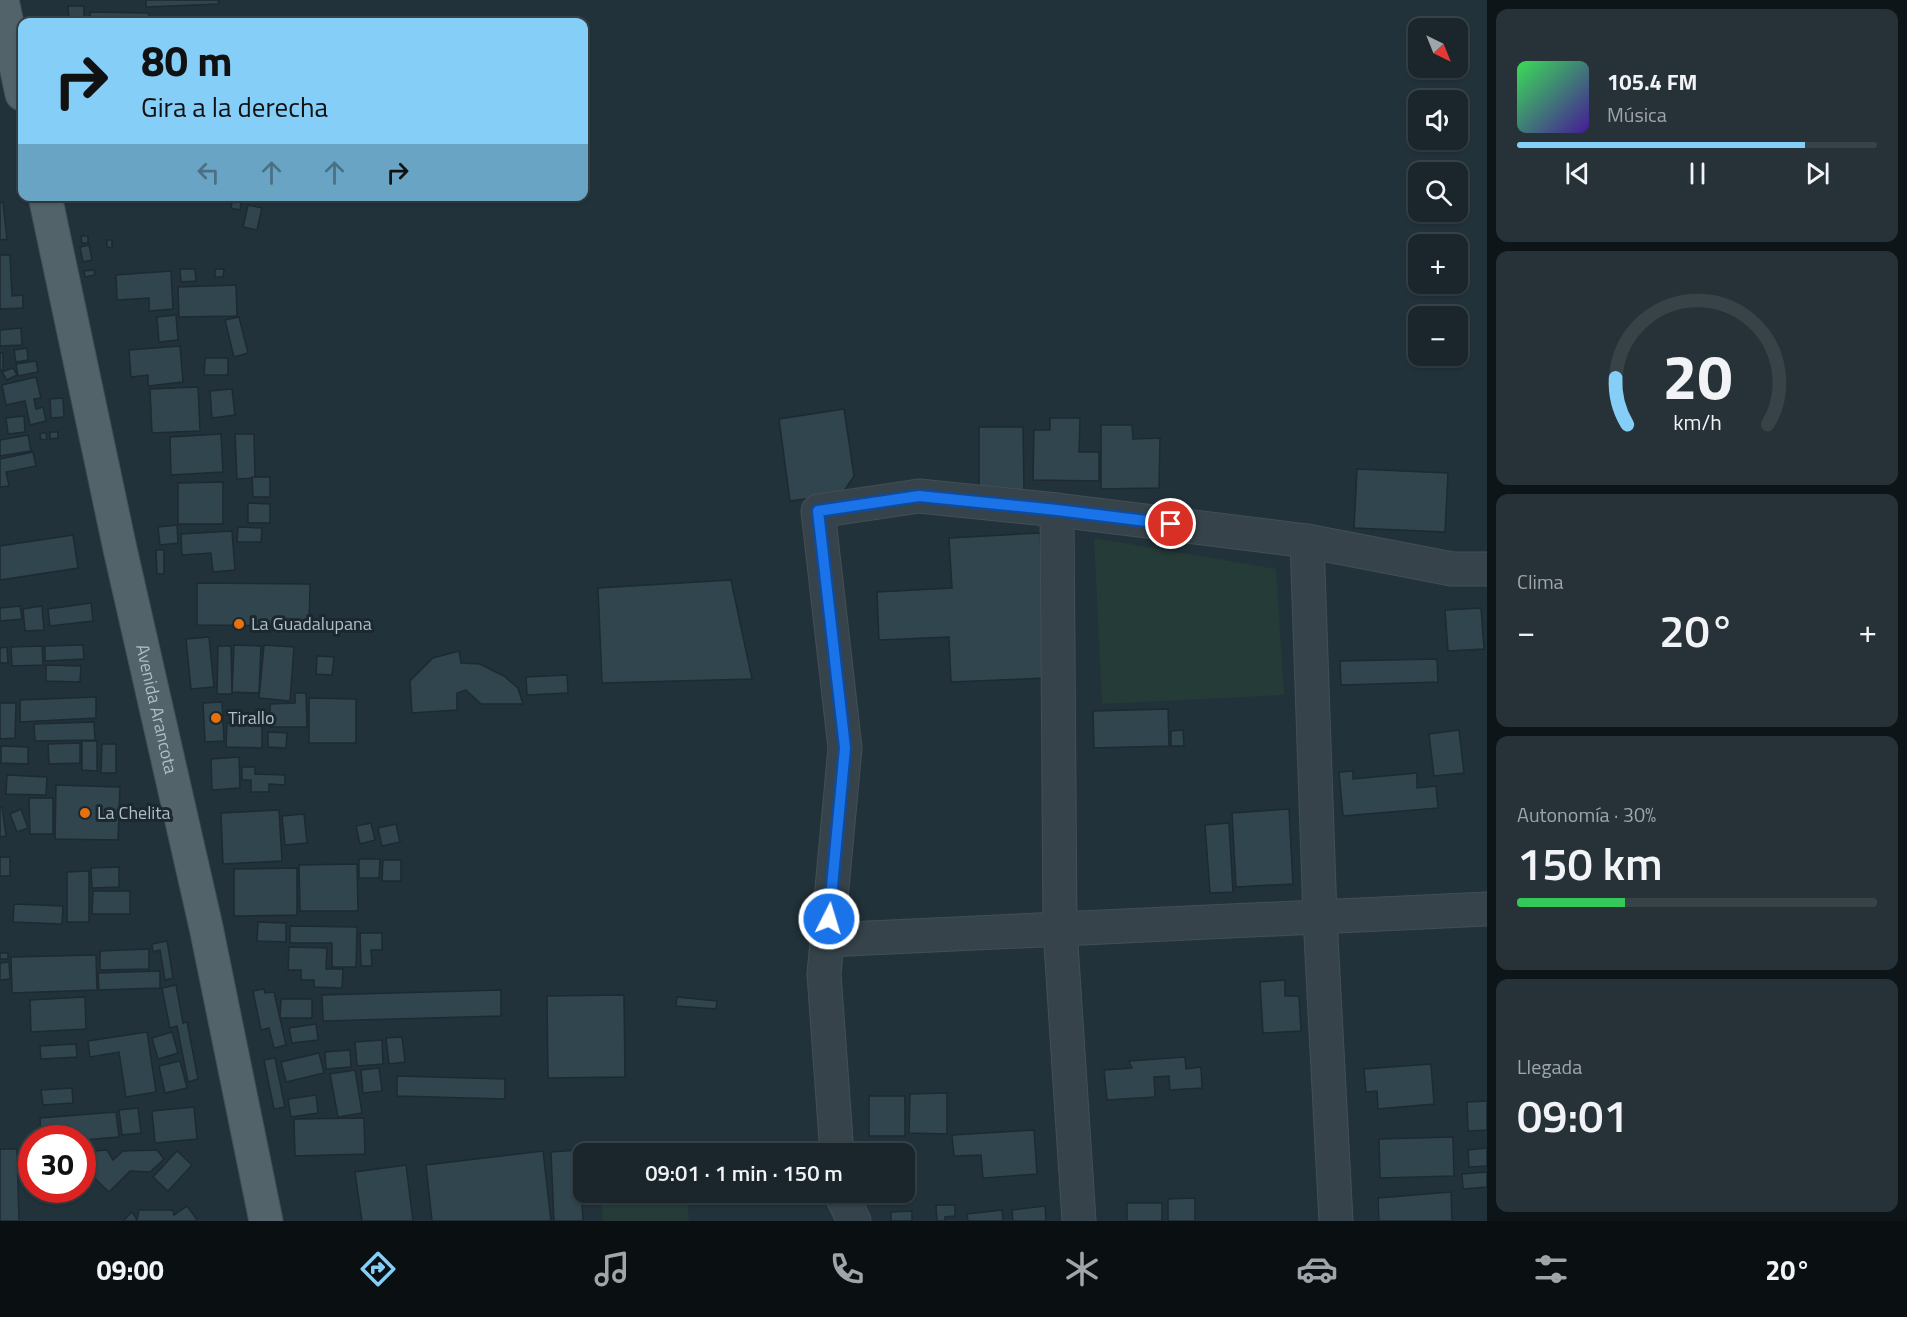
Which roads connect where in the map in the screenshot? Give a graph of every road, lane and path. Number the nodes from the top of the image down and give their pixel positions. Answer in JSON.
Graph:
{"nodes":[{"id":1,"x":2,"y":0,"type":"edge"},
{"id":2,"x":18,"y":75,"type":"edge"},
{"id":3,"x":46,"y":201,"type":"edge"},
{"id":4,"x":1057,"y":510,"type":"junction"},
{"id":5,"x":1307,"y":541,"type":"junction"},
{"id":6,"x":1487,"y":569,"type":"edge"},
{"id":7,"x":1487,"y":909,"type":"edge"},
{"id":8,"x":1320,"y":916,"type":"junction"},
{"id":9,"x":1060,"y":929,"type":"junction"},
{"id":10,"x":827,"y":940,"type":"junction"},
{"id":11,"x":836,"y":1143,"type":"edge"},
{"id":12,"x":846,"y":1203,"type":"edge"},
{"id":13,"x":266,"y":1221,"type":"edge"},
{"id":14,"x":855,"y":1221,"type":"edge"},
{"id":15,"x":1079,"y":1221,"type":"edge"},
{"id":16,"x":1336,"y":1221,"type":"edge"}],
"edges":[{"from":1,"to":2,"type":"main road"},
{"from":3,"to":13,"type":"main road","name":"Avenida Arancota"},
{"from":4,"to":5,"type":"street"},
{"from":4,"to":9,"type":"street"},
{"from":4,"to":10,"type":"street"},
{"from":5,"to":6,"type":"street"},
{"from":5,"to":8,"type":"street"},
{"from":7,"to":8,"type":"street"},
{"from":8,"to":9,"type":"street"},
{"from":8,"to":16,"type":"street"},
{"from":9,"to":10,"type":"street"},
{"from":9,"to":15,"type":"street"},
{"from":10,"to":11,"type":"street"},
{"from":12,"to":14,"type":"street"}]}
